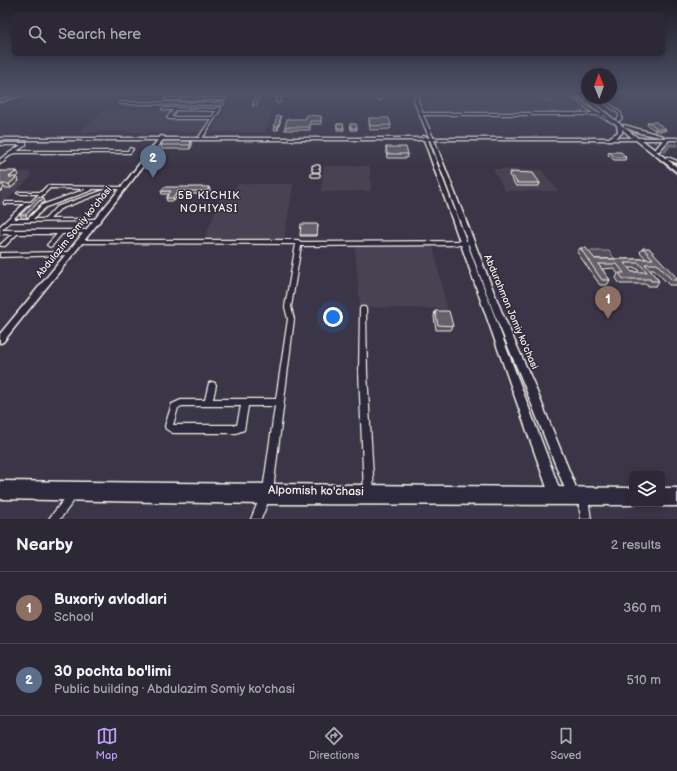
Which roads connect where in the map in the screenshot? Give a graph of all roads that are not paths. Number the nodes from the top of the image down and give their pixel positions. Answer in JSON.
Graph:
{"nodes":[{"id":1,"x":171,"y":117,"type":"edge"},
{"id":2,"x":422,"y":117,"type":"edge"},
{"id":3,"x":606,"y":117,"type":"edge"},
{"id":4,"x":610,"y":117,"type":"edge"},
{"id":5,"x":612,"y":117,"type":"edge"},
{"id":6,"x":621,"y":117,"type":"edge"},
{"id":7,"x":180,"y":118,"type":"joint"},
{"id":8,"x":186,"y":118,"type":"joint"},
{"id":9,"x":213,"y":118,"type":"joint"},
{"id":10,"x":616,"y":121,"type":"junction"},
{"id":11,"x":619,"y":125,"type":"junction"},
{"id":12,"x":626,"y":126,"type":"junction"},
{"id":13,"x":201,"y":137,"type":"junction"},
{"id":14,"x":0,"y":138,"type":"edge"},
{"id":15,"x":162,"y":138,"type":"junction"},
{"id":16,"x":428,"y":138,"type":"junction"},
{"id":17,"x":639,"y":138,"type":"junction"},
{"id":18,"x":669,"y":138,"type":"junction"},
{"id":19,"x":677,"y":138,"type":"edge"},
{"id":20,"x":31,"y":139,"type":"junction"},
{"id":21,"x":612,"y":139,"type":"junction"},
{"id":22,"x":0,"y":144,"type":"edge"},
{"id":23,"x":25,"y":144,"type":"junction"},
{"id":24,"x":131,"y":149,"type":"dead end"},
{"id":25,"x":656,"y":151,"type":"junction"},
{"id":26,"x":13,"y":152,"type":"junction"},
{"id":27,"x":667,"y":158,"type":"junction"},
{"id":28,"x":677,"y":162,"type":"edge"},
{"id":29,"x":0,"y":163,"type":"edge"},
{"id":30,"x":677,"y":165,"type":"edge"},
{"id":31,"x":677,"y":170,"type":"edge"},
{"id":32,"x":318,"y":171,"type":"joint"},
{"id":33,"x":95,"y":187,"type":"junction"},
{"id":34,"x":115,"y":188,"type":"junction"},
{"id":35,"x":124,"y":188,"type":"junction"},
{"id":36,"x":18,"y":194,"type":"dead end"},
{"id":37,"x":41,"y":194,"type":"junction"},
{"id":38,"x":6,"y":203,"type":"dead end"},
{"id":39,"x":27,"y":204,"type":"junction"},
{"id":40,"x":9,"y":220,"type":"junction"},
{"id":41,"x":30,"y":220,"type":"junction"},
{"id":42,"x":46,"y":220,"type":"junction"},
{"id":43,"x":97,"y":220,"type":"junction"},
{"id":44,"x":0,"y":231,"type":"edge"},
{"id":45,"x":16,"y":232,"type":"junction"},
{"id":46,"x":61,"y":232,"type":"junction"},
{"id":47,"x":88,"y":232,"type":"junction"},
{"id":48,"x":80,"y":242,"type":"junction"},
{"id":49,"x":299,"y":244,"type":"junction"},
{"id":50,"x":467,"y":244,"type":"junction"},
{"id":51,"x":2,"y":245,"type":"dead end"},
{"id":52,"x":50,"y":245,"type":"dead end"},
{"id":53,"x":70,"y":254,"type":"junction"},
{"id":54,"x":0,"y":255,"type":"edge"},
{"id":55,"x":363,"y":310,"type":"dead end"},
{"id":56,"x":0,"y":340,"type":"edge"},
{"id":57,"x":212,"y":385,"type":"dead end"},
{"id":58,"x":245,"y":402,"type":"junction"},
{"id":59,"x":280,"y":402,"type":"junction"},
{"id":60,"x":208,"y":403,"type":"junction"},
{"id":61,"x":0,"y":486,"type":"edge"},
{"id":62,"x":75,"y":491,"type":"junction"},
{"id":63,"x":0,"y":492,"type":"edge"},
{"id":64,"x":267,"y":494,"type":"junction"},
{"id":65,"x":629,"y":494,"type":"edge"},
{"id":66,"x":665,"y":494,"type":"edge"},
{"id":67,"x":677,"y":494,"type":"edge"},
{"id":68,"x":369,"y":495,"type":"junction"},
{"id":69,"x":556,"y":496,"type":"junction"},
{"id":70,"x":578,"y":496,"type":"junction"},
{"id":71,"x":629,"y":499,"type":"edge"},
{"id":72,"x":665,"y":500,"type":"edge"},
{"id":73,"x":677,"y":500,"type":"edge"},
{"id":74,"x":54,"y":519,"type":"edge"},
{"id":75,"x":256,"y":519,"type":"edge"},
{"id":76,"x":586,"y":519,"type":"edge"}],
"edges":[{"from":1,"to":7,"type":"street"},
{"from":2,"to":16,"type":"street"},
{"from":3,"to":10,"type":"street"},
{"from":4,"to":10,"type":"main road"},
{"from":5,"to":10,"type":"main road"},
{"from":6,"to":10,"type":"street"},
{"from":7,"to":8,"type":"street"},
{"from":8,"to":9,"type":"street"},
{"from":9,"to":13,"type":"street"},
{"from":10,"to":11,"type":"main road"},
{"from":10,"to":12,"type":"main road"},
{"from":11,"to":17,"type":"main road"},
{"from":11,"to":21,"type":"main road"},
{"from":12,"to":17,"type":"main road"},
{"from":12,"to":18,"type":"main road"},
{"from":13,"to":15,"type":"main road"},
{"from":13,"to":16,"type":"main road"},
{"from":14,"to":15,"type":"main road"},
{"from":14,"to":20,"type":"main road"},
{"from":15,"to":16,"type":"main road"},
{"from":15,"to":20,"type":"main road"},
{"from":15,"to":35,"type":"main road","name":"Abdulazim Somiy ko'chasi"},
{"from":16,"to":21,"type":"main road"},
{"from":16,"to":50,"type":"main road","name":"Abdurahmon Jomiy ko'chasi"},
{"from":17,"to":18,"type":"main road"},
{"from":17,"to":21,"type":"main road"},
{"from":17,"to":25,"type":"main road"},
{"from":18,"to":19,"type":"main road"},
{"from":18,"to":25,"type":"main road"},
{"from":20,"to":23,"type":"street"},
{"from":21,"to":25,"type":"main road"},
{"from":22,"to":23,"type":"street"},
{"from":23,"to":26,"type":"street"},
{"from":24,"to":26,"type":"street"},
{"from":25,"to":27,"type":"main road"},
{"from":25,"to":31,"type":"main road"},
{"from":26,"to":29,"type":"street"},
{"from":27,"to":28,"type":"street"},
{"from":27,"to":30,"type":"main road"},
{"from":32,"to":32,"type":"street"},
{"from":33,"to":34,"type":"street"},
{"from":33,"to":37,"type":"street"},
{"from":33,"to":41,"type":"street"},
{"from":34,"to":35,"type":"street"},
{"from":34,"to":42,"type":"street"},
{"from":35,"to":43,"type":"main road","name":"Abdulazim Somiy ko'chasi"},
{"from":36,"to":37,"type":"street"},
{"from":37,"to":39,"type":"street"},
{"from":38,"to":39,"type":"street"},
{"from":39,"to":40,"type":"street"},
{"from":40,"to":41,"type":"street"},
{"from":40,"to":44,"type":"street"},
{"from":41,"to":42,"type":"street"},
{"from":42,"to":43,"type":"street"},
{"from":43,"to":47,"type":"main road","name":"Abdulazim Somiy ko'chasi"},
{"from":44,"to":45,"type":"street"},
{"from":45,"to":46,"type":"street"},
{"from":45,"to":51,"type":"street"},
{"from":46,"to":47,"type":"street"},
{"from":46,"to":52,"type":"street"},
{"from":47,"to":48,"type":"main road","name":"Abdulazim Somiy ko'chasi"},
{"from":48,"to":49,"type":"street"},
{"from":48,"to":53,"type":"main road","name":"Abdulazim Somiy ko'chasi"},
{"from":49,"to":50,"type":"street"},
{"from":49,"to":59,"type":"street"},
{"from":50,"to":69,"type":"main road","name":"Abdurahmon Jomiy ko'chasi"},
{"from":50,"to":70,"type":"main road","name":"Abdurahmon Jomiy ko'chasi"},
{"from":53,"to":54,"type":"street"},
{"from":53,"to":56,"type":"main road","name":"Abdulazim Somiy ko'chasi"},
{"from":55,"to":68,"type":"street"},
{"from":57,"to":60,"type":"street"},
{"from":58,"to":59,"type":"street"},
{"from":58,"to":60,"type":"street"},
{"from":58,"to":60,"type":"street"},
{"from":59,"to":64,"type":"street"},
{"from":61,"to":62,"type":"main road"},
{"from":62,"to":63,"type":"main road"},
{"from":62,"to":64,"type":"main road"},
{"from":62,"to":74,"type":"street"},
{"from":64,"to":68,"type":"main road"},
{"from":64,"to":75,"type":"street"},
{"from":65,"to":70,"type":"main road"},
{"from":66,"to":67,"type":"main road"},
{"from":68,"to":69,"type":"main road"},
{"from":69,"to":70,"type":"main road"},
{"from":70,"to":71,"type":"main road"},
{"from":70,"to":76,"type":"street"},
{"from":72,"to":73,"type":"main road"}]}
